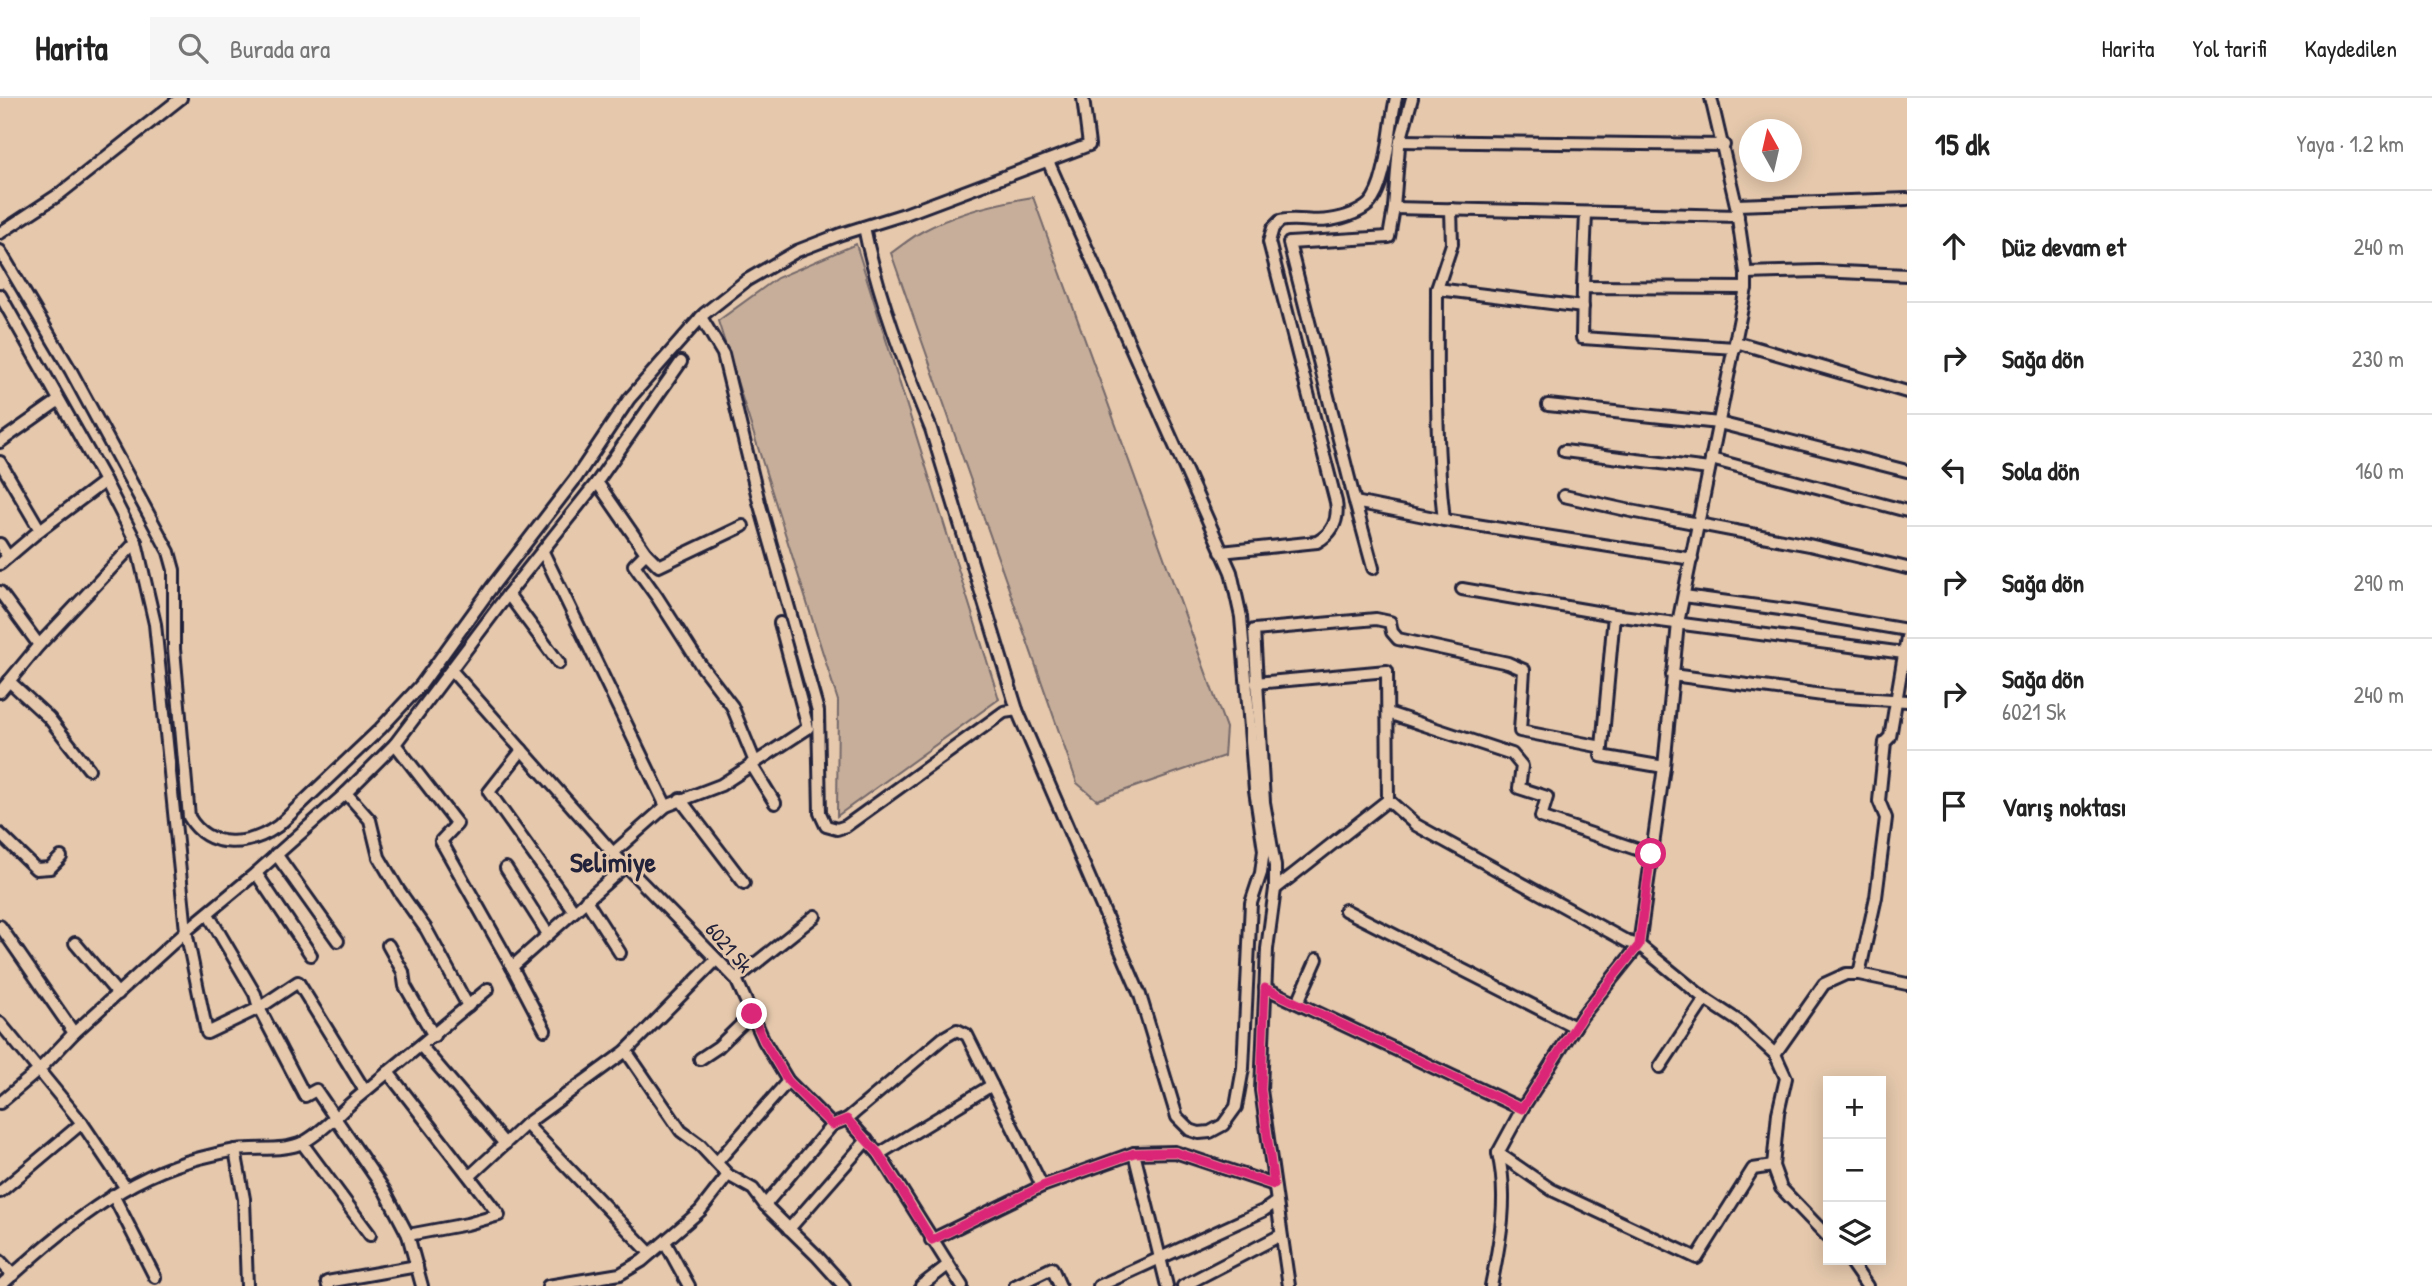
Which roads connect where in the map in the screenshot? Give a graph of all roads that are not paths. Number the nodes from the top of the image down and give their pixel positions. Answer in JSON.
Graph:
{"nodes":[{"id":1,"x":181,"y":98,"type":"edge"},
{"id":2,"x":1083,"y":98,"type":"edge"},
{"id":3,"x":1396,"y":98,"type":"edge"},
{"id":4,"x":1412,"y":98,"type":"edge"},
{"id":5,"x":1712,"y":98,"type":"edge"},
{"id":6,"x":1400,"y":141,"type":"junction"},
{"id":7,"x":1724,"y":145,"type":"junction"},
{"id":8,"x":1048,"y":161,"type":"junction"},
{"id":9,"x":1907,"y":199,"type":"edge"},
{"id":10,"x":1394,"y":208,"type":"junction"},
{"id":11,"x":1451,"y":209,"type":"junction"},
{"id":12,"x":1737,"y":210,"type":"junction"},
{"id":13,"x":1586,"y":213,"type":"junction"},
{"id":14,"x":864,"y":227,"type":"junction"},
{"id":15,"x":0,"y":233,"type":"edge"},
{"id":16,"x":0,"y":251,"type":"edge"},
{"id":17,"x":1746,"y":273,"type":"junction"},
{"id":18,"x":1907,"y":275,"type":"edge"},
{"id":19,"x":1583,"y":286,"type":"junction"},
{"id":20,"x":1437,"y":289,"type":"junction"},
{"id":21,"x":1746,"y":289,"type":"junction"},
{"id":22,"x":0,"y":295,"type":"edge"},
{"id":23,"x":1583,"y":307,"type":"junction"},
{"id":24,"x":701,"y":317,"type":"junction"},
{"id":25,"x":1736,"y":345,"type":"junction"},
{"id":26,"x":681,"y":362,"type":"dead end"},
{"id":27,"x":1907,"y":392,"type":"edge"},
{"id":28,"x":58,"y":401,"type":"junction"},
{"id":29,"x":1548,"y":404,"type":"dead end"},
{"id":30,"x":1719,"y":423,"type":"junction"},
{"id":31,"x":0,"y":442,"type":"edge"},
{"id":32,"x":1564,"y":450,"type":"dead end"},
{"id":33,"x":0,"y":462,"type":"edge"},
{"id":34,"x":1710,"y":464,"type":"junction"},
{"id":35,"x":1907,"y":471,"type":"edge"},
{"id":36,"x":105,"y":481,"type":"junction"},
{"id":37,"x":597,"y":482,"type":"junction"},
{"id":38,"x":1564,"y":496,"type":"dead end"},
{"id":39,"x":1355,"y":502,"type":"junction"},
{"id":40,"x":1907,"y":511,"type":"edge"},
{"id":41,"x":1444,"y":520,"type":"junction"},
{"id":42,"x":1699,"y":525,"type":"junction"},
{"id":43,"x":743,"y":526,"type":"dead end"},
{"id":44,"x":40,"y":530,"type":"junction"},
{"id":45,"x":136,"y":542,"type":"junction"},
{"id":46,"x":0,"y":544,"type":"edge"},
{"id":47,"x":543,"y":552,"type":"junction"},
{"id":48,"x":1221,"y":552,"type":"junction"},
{"id":49,"x":646,"y":553,"type":"junction"},
{"id":50,"x":1692,"y":559,"type":"junction"},
{"id":51,"x":4,"y":561,"type":"edge"},
{"id":52,"x":1373,"y":568,"type":"dead end"},
{"id":53,"x":1907,"y":568,"type":"edge"},
{"id":54,"x":1462,"y":589,"type":"dead end"},
{"id":55,"x":0,"y":592,"type":"edge"},
{"id":56,"x":508,"y":594,"type":"junction"},
{"id":57,"x":1684,"y":596,"type":"junction"},
{"id":58,"x":1614,"y":615,"type":"junction"},
{"id":59,"x":1678,"y":622,"type":"junction"},
{"id":60,"x":780,"y":623,"type":"dead end"},
{"id":61,"x":1907,"y":630,"type":"edge"},
{"id":62,"x":1907,"y":638,"type":"edge"},
{"id":63,"x":39,"y":645,"type":"junction"},
{"id":64,"x":1904,"y":653,"type":"junction"},
{"id":65,"x":559,"y":663,"type":"dead end"},
{"id":66,"x":452,"y":671,"type":"junction"},
{"id":67,"x":1672,"y":675,"type":"junction"},
{"id":68,"x":9,"y":681,"type":"junction"},
{"id":69,"x":1256,"y":683,"type":"junction"},
{"id":70,"x":0,"y":692,"type":"edge"},
{"id":71,"x":1907,"y":701,"type":"edge"},
{"id":72,"x":1895,"y":702,"type":"junction"},
{"id":73,"x":1017,"y":710,"type":"junction"},
{"id":74,"x":1388,"y":713,"type":"junction"},
{"id":75,"x":1520,"y":731,"type":"junction"},
{"id":76,"x":394,"y":744,"type":"junction"},
{"id":77,"x":1602,"y":747,"type":"junction"},
{"id":78,"x":522,"y":750,"type":"junction"},
{"id":79,"x":1512,"y":754,"type":"junction"},
{"id":80,"x":753,"y":763,"type":"junction"},
{"id":81,"x":1664,"y":767,"type":"junction"},
{"id":82,"x":89,"y":769,"type":"dead end"},
{"id":83,"x":346,"y":793,"type":"junction"},
{"id":84,"x":680,"y":799,"type":"junction"},
{"id":85,"x":1388,"y":800,"type":"junction"},
{"id":86,"x":775,"y":803,"type":"dead end"},
{"id":87,"x":666,"y":806,"type":"junction"},
{"id":88,"x":0,"y":834,"type":"edge"},
{"id":89,"x":613,"y":853,"type":"junction"},
{"id":90,"x":276,"y":854,"type":"junction"},
{"id":91,"x":1651,"y":854,"type":"junction"},
{"id":92,"x":61,"y":857,"type":"dead end"},
{"id":93,"x":625,"y":866,"type":"junction"},
{"id":94,"x":506,"y":868,"type":"dead end"},
{"id":95,"x":256,"y":873,"type":"junction"},
{"id":96,"x":744,"y":883,"type":"dead end"},
{"id":97,"x":1275,"y":888,"type":"junction"},
{"id":98,"x":586,"y":900,"type":"junction"},
{"id":99,"x":1345,"y":910,"type":"dead end"},
{"id":100,"x":574,"y":911,"type":"junction"},
{"id":101,"x":208,"y":914,"type":"junction"},
{"id":102,"x":815,"y":915,"type":"dead end"},
{"id":103,"x":0,"y":926,"type":"edge"},
{"id":104,"x":187,"y":931,"type":"junction"},
{"id":105,"x":548,"y":934,"type":"junction"},
{"id":106,"x":338,"y":941,"type":"dead end"},
{"id":107,"x":75,"y":943,"type":"dead end"},
{"id":108,"x":388,"y":945,"type":"dead end"},
{"id":109,"x":1639,"y":945,"type":"junction"},
{"id":110,"x":620,"y":953,"type":"dead end"},
{"id":111,"x":311,"y":955,"type":"dead end"},
{"id":112,"x":1317,"y":959,"type":"dead end"},
{"id":113,"x":716,"y":960,"type":"junction"},
{"id":114,"x":512,"y":968,"type":"junction"},
{"id":115,"x":1859,"y":974,"type":"junction"},
{"id":116,"x":736,"y":979,"type":"junction"},
{"id":117,"x":1907,"y":984,"type":"edge"},
{"id":118,"x":1265,"y":988,"type":"junction"},
{"id":119,"x":488,"y":989,"type":"dead end"},
{"id":120,"x":118,"y":994,"type":"junction"},
{"id":121,"x":1705,"y":999,"type":"junction"},
{"id":122,"x":1298,"y":1002,"type":"junction"},
{"id":123,"x":468,"y":1006,"type":"junction"},
{"id":124,"x":259,"y":1008,"type":"junction"},
{"id":125,"x":752,"y":1014,"type":"junction"},
{"id":126,"x":0,"y":1023,"type":"edge"},
{"id":127,"x":1575,"y":1027,"type":"junction"},
{"id":128,"x":545,"y":1030,"type":"dead end"},
{"id":129,"x":74,"y":1033,"type":"junction"},
{"id":130,"x":434,"y":1036,"type":"junction"},
{"id":131,"x":421,"y":1046,"type":"junction"},
{"id":132,"x":626,"y":1051,"type":"junction"},
{"id":133,"x":1775,"y":1054,"type":"junction"},
{"id":134,"x":700,"y":1059,"type":"dead end"},
{"id":135,"x":1660,"y":1068,"type":"dead end"},
{"id":136,"x":39,"y":1070,"type":"junction"},
{"id":137,"x":388,"y":1072,"type":"junction"},
{"id":138,"x":788,"y":1081,"type":"junction"},
{"id":139,"x":992,"y":1085,"type":"junction"},
{"id":140,"x":365,"y":1091,"type":"junction"},
{"id":141,"x":0,"y":1103,"type":"edge"},
{"id":142,"x":1522,"y":1109,"type":"junction"},
{"id":143,"x":334,"y":1117,"type":"junction"},
{"id":144,"x":847,"y":1119,"type":"junction"},
{"id":145,"x":82,"y":1123,"type":"junction"},
{"id":146,"x":526,"y":1124,"type":"junction"},
{"id":147,"x":832,"y":1125,"type":"junction"},
{"id":148,"x":867,"y":1140,"type":"junction"},
{"id":149,"x":302,"y":1143,"type":"junction"},
{"id":150,"x":505,"y":1144,"type":"junction"},
{"id":151,"x":235,"y":1150,"type":"junction"},
{"id":152,"x":1134,"y":1153,"type":"junction"},
{"id":153,"x":1498,"y":1153,"type":"junction"},
{"id":154,"x":879,"y":1154,"type":"junction"},
{"id":155,"x":717,"y":1162,"type":"junction"},
{"id":156,"x":1773,"y":1166,"type":"junction"},
{"id":157,"x":471,"y":1175,"type":"junction"},
{"id":158,"x":728,"y":1175,"type":"junction"},
{"id":159,"x":1274,"y":1185,"type":"junction"},
{"id":160,"x":1042,"y":1186,"type":"junction"},
{"id":161,"x":125,"y":1187,"type":"junction"},
{"id":162,"x":0,"y":1192,"type":"edge"},
{"id":163,"x":113,"y":1195,"type":"junction"},
{"id":164,"x":1276,"y":1202,"type":"junction"},
{"id":165,"x":765,"y":1205,"type":"junction"},
{"id":166,"x":789,"y":1229,"type":"junction"},
{"id":167,"x":1823,"y":1232,"type":"edge"},
{"id":168,"x":408,"y":1234,"type":"junction"},
{"id":169,"x":370,"y":1235,"type":"dead end"},
{"id":170,"x":1281,"y":1236,"type":"junction"},
{"id":171,"x":932,"y":1240,"type":"junction"},
{"id":172,"x":665,"y":1242,"type":"junction"},
{"id":173,"x":650,"y":1252,"type":"junction"},
{"id":174,"x":1159,"y":1258,"type":"junction"},
{"id":175,"x":0,"y":1261,"type":"edge"},
{"id":176,"x":948,"y":1265,"type":"junction"},
{"id":177,"x":1852,"y":1265,"type":"edge"},
{"id":178,"x":417,"y":1266,"type":"junction"},
{"id":179,"x":155,"y":1277,"type":"dead end"},
{"id":180,"x":14,"y":1279,"type":"edge"},
{"id":181,"x":1119,"y":1281,"type":"edge"},
{"id":182,"x":564,"y":1285,"type":"edge"},
{"id":183,"x":1190,"y":1285,"type":"edge"},
{"id":184,"x":1,"y":1286,"type":"edge"},
{"id":185,"x":247,"y":1286,"type":"edge"},
{"id":186,"x":328,"y":1286,"type":"edge"},
{"id":187,"x":422,"y":1286,"type":"edge"},
{"id":188,"x":548,"y":1286,"type":"edge"},
{"id":189,"x":690,"y":1286,"type":"edge"},
{"id":190,"x":844,"y":1286,"type":"edge"},
{"id":191,"x":921,"y":1286,"type":"edge"},
{"id":192,"x":962,"y":1286,"type":"edge"},
{"id":193,"x":1015,"y":1286,"type":"edge"},
{"id":194,"x":1060,"y":1286,"type":"edge"},
{"id":195,"x":1099,"y":1286,"type":"edge"},
{"id":196,"x":1167,"y":1286,"type":"edge"},
{"id":197,"x":1289,"y":1286,"type":"edge"},
{"id":198,"x":1491,"y":1286,"type":"edge"},
{"id":199,"x":1867,"y":1286,"type":"edge"}],
"edges":[{"from":1,"to":15,"type":"street"},
{"from":2,"to":8,"type":"street"},
{"from":3,"to":48,"type":"street"},
{"from":4,"to":6,"type":"street"},
{"from":5,"to":7,"type":"street"},
{"from":6,"to":7,"type":"street"},
{"from":6,"to":10,"type":"street"},
{"from":7,"to":12,"type":"street"},
{"from":8,"to":14,"type":"street"},
{"from":8,"to":48,"type":"street"},
{"from":9,"to":12,"type":"street"},
{"from":10,"to":11,"type":"street"},
{"from":10,"to":39,"type":"street"},
{"from":11,"to":13,"type":"street"},
{"from":11,"to":20,"type":"street"},
{"from":12,"to":13,"type":"street"},
{"from":12,"to":17,"type":"street"},
{"from":13,"to":19,"type":"street"},
{"from":14,"to":24,"type":"street"},
{"from":14,"to":73,"type":"street"},
{"from":16,"to":24,"type":"street"},
{"from":17,"to":18,"type":"street"},
{"from":17,"to":21,"type":"street"},
{"from":19,"to":21,"type":"street"},
{"from":19,"to":23,"type":"street"},
{"from":20,"to":23,"type":"street"},
{"from":20,"to":41,"type":"street"},
{"from":21,"to":25,"type":"street"},
{"from":22,"to":28,"type":"street"},
{"from":23,"to":25,"type":"street"},
{"from":24,"to":73,"type":"street"},
{"from":25,"to":27,"type":"street"},
{"from":25,"to":30,"type":"street"},
{"from":26,"to":37,"type":"street"},
{"from":28,"to":31,"type":"street"},
{"from":28,"to":36,"type":"street"},
{"from":29,"to":30,"type":"street"},
{"from":30,"to":34,"type":"street"},
{"from":30,"to":35,"type":"street"},
{"from":32,"to":34,"type":"street"},
{"from":33,"to":44,"type":"street"},
{"from":34,"to":40,"type":"street"},
{"from":34,"to":42,"type":"street"},
{"from":36,"to":44,"type":"street"},
{"from":36,"to":45,"type":"street"},
{"from":37,"to":47,"type":"street"},
{"from":37,"to":49,"type":"street"},
{"from":38,"to":42,"type":"street"},
{"from":39,"to":41,"type":"street"},
{"from":39,"to":52,"type":"street"},
{"from":41,"to":50,"type":"street"},
{"from":42,"to":50,"type":"street"},
{"from":42,"to":53,"type":"street"},
{"from":43,"to":49,"type":"street"},
{"from":44,"to":51,"type":"street"},
{"from":45,"to":63,"type":"street"},
{"from":45,"to":104,"type":"street"},
{"from":46,"to":51,"type":"street"},
{"from":47,"to":56,"type":"street"},
{"from":47,"to":87,"type":"street"},
{"from":48,"to":73,"type":"street"},
{"from":49,"to":80,"type":"street"},
{"from":50,"to":57,"type":"street"},
{"from":54,"to":58,"type":"street"},
{"from":55,"to":63,"type":"street"},
{"from":56,"to":65,"type":"street"},
{"from":56,"to":66,"type":"street"},
{"from":57,"to":59,"type":"street"},
{"from":57,"to":61,"type":"street"},
{"from":58,"to":59,"type":"street"},
{"from":58,"to":77,"type":"street"},
{"from":59,"to":64,"type":"street"},
{"from":59,"to":67,"type":"street"},
{"from":60,"to":80,"type":"street"},
{"from":62,"to":64,"type":"street"},
{"from":63,"to":68,"type":"street"},
{"from":64,"to":72,"type":"street"},
{"from":66,"to":76,"type":"street"},
{"from":66,"to":78,"type":"street","name":"6021 Sk"},
{"from":67,"to":72,"type":"street"},
{"from":67,"to":81,"type":"street"},
{"from":68,"to":70,"type":"street"},
{"from":68,"to":82,"type":"street"},
{"from":69,"to":74,"type":"street"},
{"from":69,"to":75,"type":"street"},
{"from":69,"to":97,"type":"street"},
{"from":71,"to":72,"type":"street"},
{"from":72,"to":115,"type":"street"},
{"from":74,"to":79,"type":"street"},
{"from":74,"to":85,"type":"street"},
{"from":75,"to":77,"type":"street"},
{"from":75,"to":79,"type":"street"},
{"from":76,"to":83,"type":"street"},
{"from":76,"to":114,"type":"street"},
{"from":77,"to":81,"type":"street"},
{"from":78,"to":89,"type":"street","name":"6021 Sk"},
{"from":78,"to":100,"type":"street"},
{"from":79,"to":91,"type":"street"},
{"from":80,"to":84,"type":"street"},
{"from":80,"to":86,"type":"street"},
{"from":81,"to":91,"type":"street"},
{"from":83,"to":90,"type":"street"},
{"from":83,"to":123,"type":"street"},
{"from":84,"to":87,"type":"street"},
{"from":84,"to":96,"type":"street"},
{"from":85,"to":97,"type":"street"},
{"from":85,"to":109,"type":"street"},
{"from":87,"to":89,"type":"street"},
{"from":88,"to":92,"type":"street"},
{"from":89,"to":93,"type":"street","name":"6021 Sk"},
{"from":90,"to":95,"type":"street"},
{"from":90,"to":106,"type":"street"},
{"from":91,"to":109,"type":"street"},
{"from":93,"to":98,"type":"street"},
{"from":93,"to":113,"type":"street","name":"6021 Sk"},
{"from":94,"to":105,"type":"street"},
{"from":95,"to":101,"type":"street"},
{"from":95,"to":111,"type":"street"},
{"from":97,"to":118,"type":"street"},
{"from":98,"to":100,"type":"street"},
{"from":98,"to":110,"type":"street"},
{"from":99,"to":127,"type":"street"},
{"from":100,"to":105,"type":"street"},
{"from":101,"to":104,"type":"street"},
{"from":101,"to":124,"type":"street"},
{"from":102,"to":116,"type":"street"},
{"from":103,"to":129,"type":"street"},
{"from":104,"to":120,"type":"street"},
{"from":104,"to":124,"type":"street"},
{"from":105,"to":114,"type":"street"},
{"from":107,"to":120,"type":"street"},
{"from":108,"to":130,"type":"street"},
{"from":109,"to":121,"type":"street"},
{"from":109,"to":127,"type":"street"},
{"from":112,"to":122,"type":"street"},
{"from":113,"to":116,"type":"street","name":"6021 Sk"},
{"from":113,"to":132,"type":"street"},
{"from":114,"to":128,"type":"street"},
{"from":115,"to":117,"type":"street"},
{"from":115,"to":133,"type":"street"},
{"from":116,"to":125,"type":"street","name":"6021 Sk"},
{"from":118,"to":122,"type":"street"},
{"from":118,"to":159,"type":"street"},
{"from":119,"to":123,"type":"street"},
{"from":120,"to":129,"type":"street"},
{"from":121,"to":133,"type":"street"},
{"from":121,"to":135,"type":"street"},
{"from":122,"to":142,"type":"street"},
{"from":123,"to":130,"type":"street"},
{"from":124,"to":140,"type":"street"},
{"from":124,"to":143,"type":"street"},
{"from":125,"to":134,"type":"street"},
{"from":125,"to":138,"type":"street","name":"6021 Sk"},
{"from":126,"to":136,"type":"street"},
{"from":127,"to":142,"type":"street"},
{"from":129,"to":136,"type":"street"},
{"from":130,"to":131,"type":"street"},
{"from":131,"to":137,"type":"street"},
{"from":131,"to":150,"type":"street"},
{"from":132,"to":146,"type":"street"},
{"from":132,"to":155,"type":"street"},
{"from":133,"to":156,"type":"street"},
{"from":136,"to":141,"type":"street"},
{"from":136,"to":145,"type":"street"},
{"from":137,"to":140,"type":"street"},
{"from":137,"to":157,"type":"street"},
{"from":138,"to":147,"type":"street","name":"6021 Sk"},
{"from":138,"to":155,"type":"street"},
{"from":139,"to":144,"type":"street"},
{"from":139,"to":154,"type":"street"},
{"from":139,"to":160,"type":"street"},
{"from":140,"to":143,"type":"street"},
{"from":142,"to":153,"type":"street"},
{"from":143,"to":149,"type":"street"},
{"from":143,"to":168,"type":"street"},
{"from":144,"to":147,"type":"street"},
{"from":144,"to":148,"type":"street"},
{"from":145,"to":161,"type":"street"},
{"from":145,"to":162,"type":"street"},
{"from":146,"to":150,"type":"street"},
{"from":146,"to":173,"type":"street"},
{"from":147,"to":165,"type":"street"},
{"from":148,"to":154,"type":"street"},
{"from":148,"to":166,"type":"street"},
{"from":149,"to":151,"type":"street"},
{"from":149,"to":169,"type":"street"},
{"from":150,"to":157,"type":"street"},
{"from":151,"to":161,"type":"street"},
{"from":151,"to":185,"type":"street"},
{"from":152,"to":159,"type":"street"},
{"from":152,"to":160,"type":"street"},
{"from":152,"to":174,"type":"street"},
{"from":153,"to":156,"type":"street"},
{"from":153,"to":198,"type":"street"},
{"from":154,"to":171,"type":"street"},
{"from":155,"to":158,"type":"street"},
{"from":156,"to":167,"type":"street"},
{"from":157,"to":168,"type":"street"},
{"from":158,"to":165,"type":"street"},
{"from":158,"to":172,"type":"street"},
{"from":159,"to":164,"type":"street"},
{"from":160,"to":171,"type":"street"},
{"from":161,"to":163,"type":"street"},
{"from":163,"to":179,"type":"street"},
{"from":163,"to":180,"type":"street"},
{"from":164,"to":170,"type":"street"},
{"from":164,"to":174,"type":"street"},
{"from":165,"to":166,"type":"street"},
{"from":166,"to":190,"type":"street"},
{"from":168,"to":178,"type":"street"},
{"from":170,"to":183,"type":"street"},
{"from":170,"to":197,"type":"street"},
{"from":171,"to":176,"type":"street"},
{"from":172,"to":173,"type":"street"},
{"from":172,"to":189,"type":"street"},
{"from":173,"to":182,"type":"street"},
{"from":174,"to":181,"type":"street"},
{"from":174,"to":196,"type":"street"},
{"from":175,"to":180,"type":"street"},
{"from":176,"to":191,"type":"street"},
{"from":176,"to":192,"type":"street"},
{"from":177,"to":199,"type":"street"},
{"from":178,"to":186,"type":"street"},
{"from":178,"to":187,"type":"street"},
{"from":180,"to":184,"type":"street"},
{"from":181,"to":195,"type":"street"},
{"from":182,"to":188,"type":"street"},
{"from":193,"to":194,"type":"street"}]}
